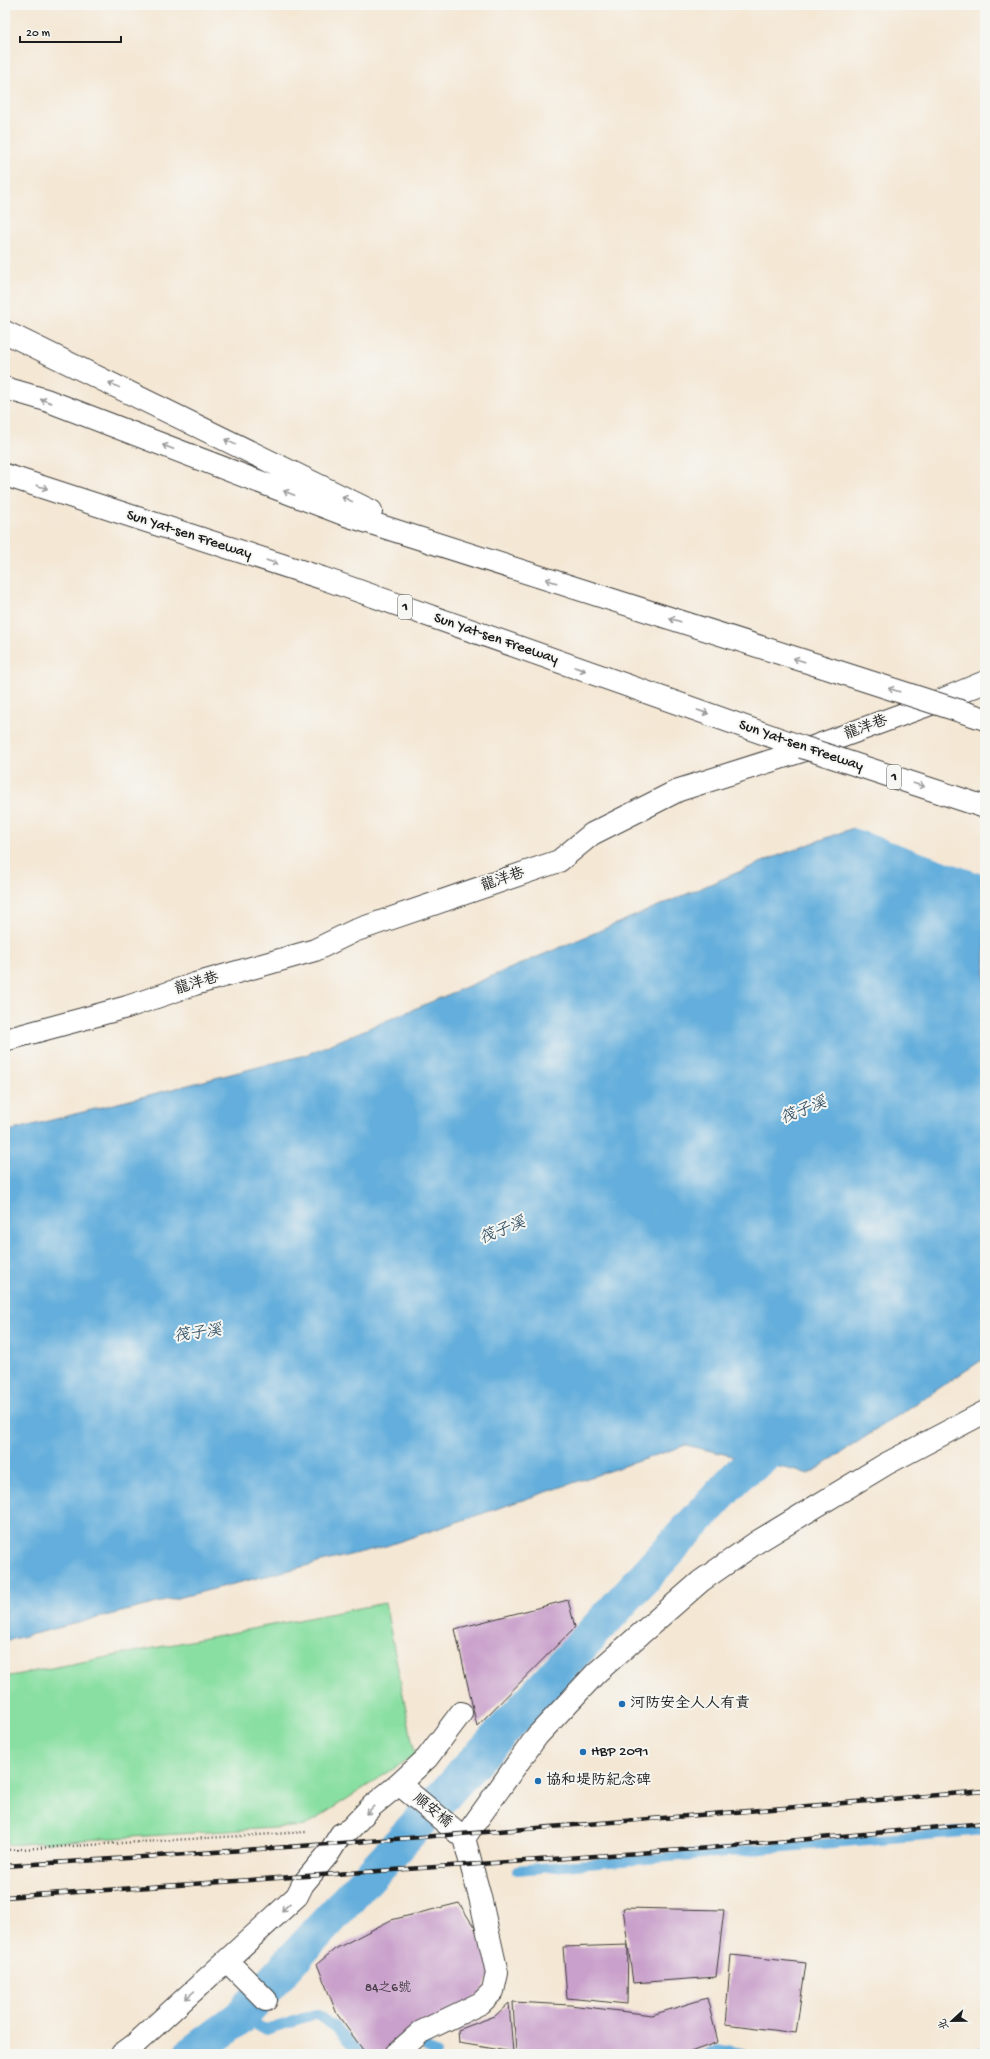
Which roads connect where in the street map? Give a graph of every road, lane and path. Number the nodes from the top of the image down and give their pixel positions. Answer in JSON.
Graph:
{"nodes":[{"id":1,"x":5,"y":332,"type":"edge"},
{"id":2,"x":5,"y":388,"type":"edge"},
{"id":3,"x":5,"y":475,"type":"edge"},
{"id":4,"x":445,"y":547,"type":"junction"},
{"id":5,"x":985,"y":682,"type":"edge"},
{"id":6,"x":985,"y":719,"type":"edge"},
{"id":7,"x":985,"y":807,"type":"edge"},
{"id":8,"x":5,"y":1040,"type":"edge"},
{"id":9,"x":985,"y":1412,"type":"edge"},
{"id":10,"x":461,"y":1713,"type":"dead end"},
{"id":11,"x":399,"y":1784,"type":"junction"},
{"id":12,"x":342,"y":1834,"type":"junction"},
{"id":13,"x":464,"y":1838,"type":"junction"},
{"id":14,"x":5,"y":1850,"type":"edge"},
{"id":15,"x":227,"y":1961,"type":"junction"},
{"id":16,"x":266,"y":2000,"type":"dead end"},
{"id":17,"x":122,"y":2054,"type":"edge"},
{"id":18,"x":396,"y":2054,"type":"edge"}],
"edges":[{"from":4,"to":1,"type":"main road","one_way":true},
{"from":4,"to":2,"type":"main road","one_way":true},
{"from":3,"to":7,"type":"main road","name":"Sun Yat-sen Freeway","number":"1","one_way":true,"bridge":true},
{"from":6,"to":4,"type":"main road","one_way":true,"bridge":true},
{"from":5,"to":8,"type":"main road","name":"龍洋巷"},
{"from":9,"to":13,"type":"main road"},
{"from":10,"to":11,"type":"main road"},
{"from":11,"to":12,"type":"main road","one_way":true},
{"from":11,"to":13,"type":"main road","name":"順安橋"},
{"from":12,"to":14,"type":"path"},
{"from":12,"to":15,"type":"main road","one_way":true},
{"from":13,"to":18,"type":"main road"},
{"from":15,"to":16,"type":"main road"},
{"from":15,"to":17,"type":"main road","one_way":true}]}
